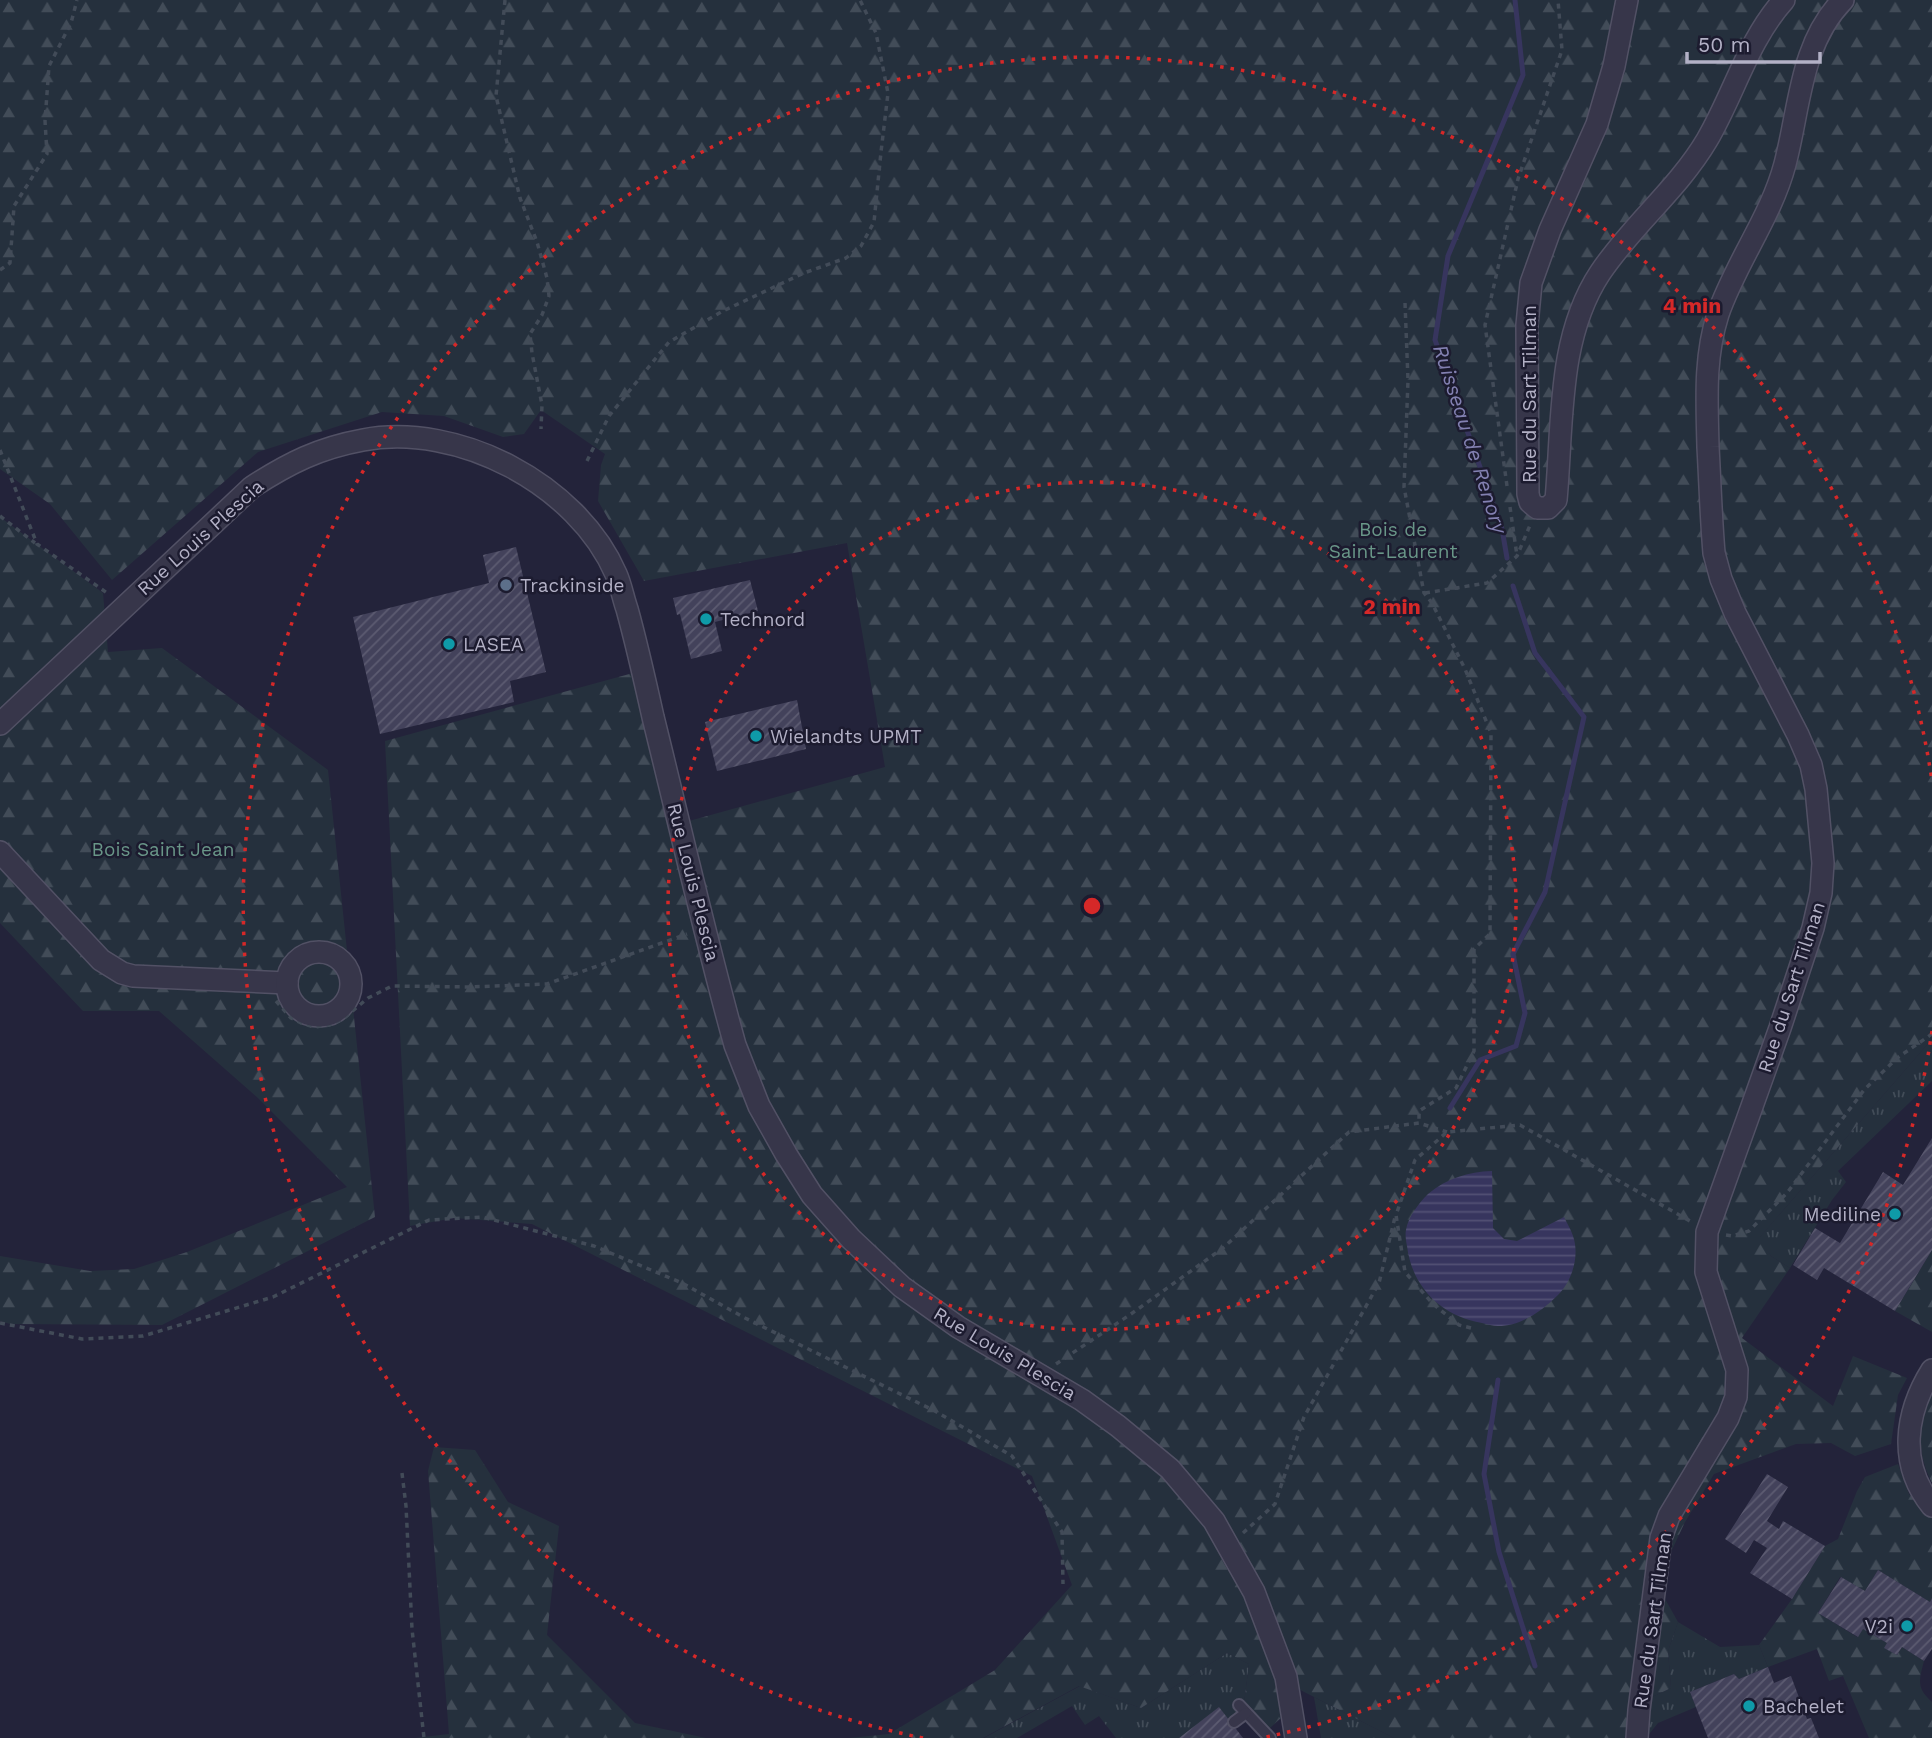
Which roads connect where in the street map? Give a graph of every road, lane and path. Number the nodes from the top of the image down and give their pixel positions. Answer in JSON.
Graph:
{"nodes":[{"id":1,"x":76,"y":0,"type":"edge"},
{"id":2,"x":505,"y":0,"type":"edge"},
{"id":3,"x":860,"y":0,"type":"edge"},
{"id":4,"x":1627,"y":0,"type":"edge"},
{"id":5,"x":1784,"y":0,"type":"edge"},
{"id":6,"x":1843,"y":0,"type":"edge"},
{"id":7,"x":0,"y":270,"type":"edge"},
{"id":8,"x":1405,"y":303,"type":"dead end"},
{"id":9,"x":541,"y":429,"type":"dead end"},
{"id":10,"x":0,"y":450,"type":"edge"},
{"id":11,"x":587,"y":461,"type":"dead end"},
{"id":12,"x":1537,"y":508,"type":"junction"},
{"id":13,"x":0,"y":516,"type":"edge"},
{"id":14,"x":37,"y":544,"type":"junction"},
{"id":15,"x":1424,"y":593,"type":"junction"},
{"id":16,"x":125,"y":605,"type":"junction"},
{"id":17,"x":0,"y":724,"type":"edge"},
{"id":18,"x":0,"y":852,"type":"edge"},
{"id":19,"x":705,"y":928,"type":"junction"},
{"id":20,"x":279,"y":989,"type":"joint"},
{"id":21,"x":1932,"y":1034,"type":"edge"},
{"id":22,"x":1419,"y":1124,"type":"junction"},
{"id":23,"x":1447,"y":1132,"type":"junction"},
{"id":24,"x":1396,"y":1215,"type":"junction"},
{"id":25,"x":1707,"y":1232,"type":"junction"},
{"id":26,"x":0,"y":1323,"type":"edge"},
{"id":27,"x":1471,"y":1328,"type":"dead end"},
{"id":28,"x":1048,"y":1370,"type":"junction"},
{"id":29,"x":1066,"y":1370,"type":"dead end"},
{"id":30,"x":1932,"y":1370,"type":"edge"},
{"id":31,"x":402,"y":1473,"type":"dead end"},
{"id":32,"x":1932,"y":1506,"type":"edge"},
{"id":33,"x":1241,"y":1535,"type":"dead end"},
{"id":34,"x":1063,"y":1584,"type":"dead end"},
{"id":35,"x":1234,"y":1722,"type":"dead end"},
{"id":36,"x":424,"y":1738,"type":"edge"},
{"id":37,"x":1270,"y":1738,"type":"edge"},
{"id":38,"x":1296,"y":1738,"type":"edge"},
{"id":39,"x":1637,"y":1738,"type":"edge"}],
"edges":[{"from":1,"to":7,"type":"path"},
{"from":2,"to":9,"type":"path"},
{"from":3,"to":11,"type":"path"},
{"from":4,"to":12,"type":"street","name":"Rue du Sart Tilman"},
{"from":5,"to":12,"type":"street","name":"Rue du Sart Tilman"},
{"from":6,"to":25,"type":"street","name":"Rue du Sart Tilman"},
{"from":8,"to":15,"type":"path"},
{"from":10,"to":14,"type":"path"},
{"from":12,"to":15,"type":"path"},
{"from":13,"to":14,"type":"path"},
{"from":14,"to":16,"type":"path"},
{"from":15,"to":22,"type":"path"},
{"from":16,"to":17,"type":"street","name":"Rue Louis Plescia"},
{"from":16,"to":19,"type":"street","name":"Rue Louis Plescia"},
{"from":18,"to":20,"type":"street"},
{"from":19,"to":20,"type":"path"},
{"from":19,"to":28,"type":"street","name":"Rue Louis Plescia"},
{"from":21,"to":25,"type":"path"},
{"from":22,"to":23,"type":"path"},
{"from":22,"to":28,"type":"path"},
{"from":23,"to":24,"type":"path"},
{"from":23,"to":25,"type":"path"},
{"from":24,"to":27,"type":"path"},
{"from":24,"to":33,"type":"path"},
{"from":25,"to":39,"type":"street","name":"Rue du Sart Tilman"},
{"from":26,"to":34,"type":"path"},
{"from":28,"to":29,"type":"path"},
{"from":28,"to":38,"type":"street","name":"Rue Louis Plescia"},
{"from":30,"to":32,"type":"street"},
{"from":31,"to":36,"type":"path"},
{"from":35,"to":37,"type":"lane"}]}
